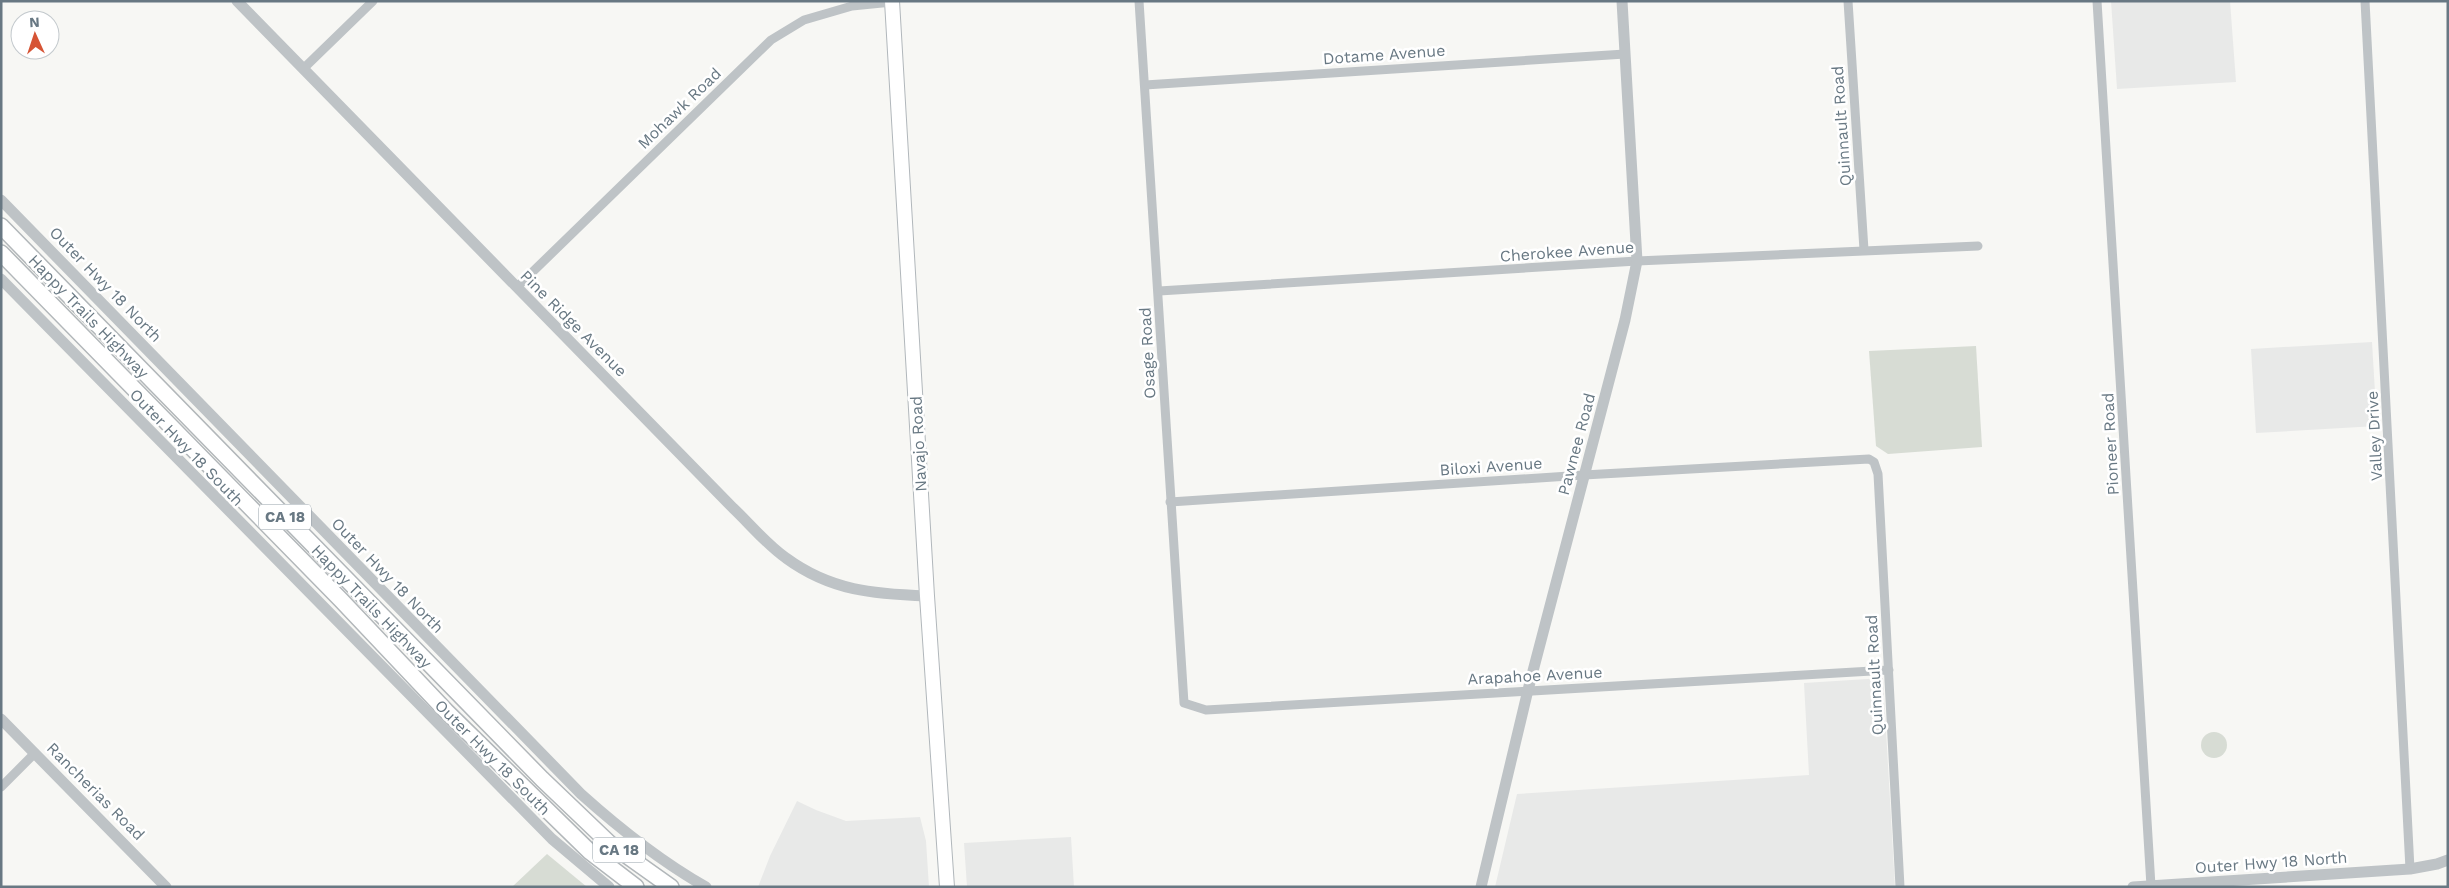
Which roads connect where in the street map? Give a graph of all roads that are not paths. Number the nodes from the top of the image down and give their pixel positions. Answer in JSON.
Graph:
{"nodes":[{"id":1,"x":237,"y":1,"type":"edge"},
{"id":2,"x":373,"y":1,"type":"edge"},
{"id":3,"x":1140,"y":1,"type":"edge"},
{"id":4,"x":1622,"y":1,"type":"edge"},
{"id":5,"x":1848,"y":1,"type":"edge"},
{"id":6,"x":2097,"y":1,"type":"edge"},
{"id":7,"x":2365,"y":1,"type":"edge"},
{"id":8,"x":892,"y":2,"type":"edge"},
{"id":9,"x":1625,"y":54,"type":"junction"},
{"id":10,"x":304,"y":68,"type":"junction"},
{"id":11,"x":1145,"y":84,"type":"junction"},
{"id":12,"x":1,"y":200,"type":"edge"},
{"id":13,"x":1,"y":226,"type":"edge"},
{"id":14,"x":1978,"y":246,"type":"dead end"},
{"id":15,"x":1864,"y":250,"type":"junction"},
{"id":16,"x":1,"y":253,"type":"edge"},
{"id":17,"x":1637,"y":262,"type":"junction"},
{"id":18,"x":1,"y":279,"type":"edge"},
{"id":19,"x":516,"y":287,"type":"junction"},
{"id":20,"x":1159,"y":291,"type":"junction"},
{"id":21,"x":1874,"y":462,"type":"joint"},
{"id":22,"x":1584,"y":475,"type":"junction"},
{"id":23,"x":1170,"y":502,"type":"junction"},
{"id":24,"x":927,"y":596,"type":"junction"},
{"id":25,"x":1889,"y":670,"type":"junction"},
{"id":26,"x":1528,"y":690,"type":"junction"},
{"id":27,"x":1184,"y":703,"type":"joint"},
{"id":28,"x":1,"y":719,"type":"edge"},
{"id":29,"x":35,"y":753,"type":"junction"},
{"id":30,"x":1,"y":787,"type":"edge"},
{"id":31,"x":2448,"y":860,"type":"edge"},
{"id":32,"x":2410,"y":869,"type":"junction"},
{"id":33,"x":2151,"y":886,"type":"edge"},
{"id":34,"x":166,"y":887,"type":"edge"},
{"id":35,"x":609,"y":887,"type":"edge"},
{"id":36,"x":636,"y":887,"type":"edge"},
{"id":37,"x":671,"y":887,"type":"edge"},
{"id":38,"x":706,"y":887,"type":"edge"},
{"id":39,"x":947,"y":887,"type":"edge"},
{"id":40,"x":1481,"y":887,"type":"edge"},
{"id":41,"x":1900,"y":887,"type":"edge"},
{"id":42,"x":2133,"y":887,"type":"edge"}],
"edges":[{"from":1,"to":10,"type":"street","name":"Pine Ridge Avenue"},
{"from":2,"to":10,"type":"street"},
{"from":3,"to":11,"type":"street","name":"Osage Road"},
{"from":4,"to":9,"type":"street","name":"Pawnee Road"},
{"from":5,"to":15,"type":"street","name":"Quinnault Road"},
{"from":6,"to":33,"type":"street","name":"Pioneer Road"},
{"from":7,"to":32,"type":"street","name":"Valley Drive"},
{"from":8,"to":19,"type":"street","name":"Mohawk Road"},
{"from":8,"to":24,"type":"main road","name":"Navajo Road"},
{"from":9,"to":11,"type":"street","name":"Dotame Avenue"},
{"from":9,"to":17,"type":"street","name":"Pawnee Road"},
{"from":10,"to":19,"type":"street","name":"Pine Ridge Avenue"},
{"from":11,"to":20,"type":"street","name":"Osage Road"},
{"from":12,"to":38,"type":"street","name":"Outer Hwy 18 North"},
{"from":13,"to":37,"type":"main road","name":"Happy Trails Highway","number":"CA 18"},
{"from":14,"to":15,"type":"street","name":"Cherokee Avenue"},
{"from":15,"to":17,"type":"street","name":"Cherokee Avenue"},
{"from":16,"to":36,"type":"main road","name":"Happy Trails Highway","number":"CA 18"},
{"from":17,"to":20,"type":"street","name":"Cherokee Avenue"},
{"from":17,"to":22,"type":"street","name":"Pawnee Road"},
{"from":18,"to":35,"type":"street","name":"Outer Hwy 18 South"},
{"from":19,"to":24,"type":"street","name":"Pine Ridge Avenue"},
{"from":20,"to":23,"type":"street","name":"Osage Road"},
{"from":21,"to":22,"type":"street","name":"Biloxi Avenue"},
{"from":21,"to":25,"type":"street","name":"Quinnault Road"},
{"from":22,"to":23,"type":"street","name":"Biloxi Avenue"},
{"from":22,"to":26,"type":"street","name":"Pawnee Road"},
{"from":23,"to":27,"type":"street","name":"Osage Road"},
{"from":24,"to":39,"type":"main road","name":"Navajo Road"},
{"from":25,"to":26,"type":"street","name":"Arapahoe Avenue"},
{"from":25,"to":41,"type":"street","name":"Quinnault Road"},
{"from":26,"to":27,"type":"street","name":"Arapahoe Avenue"},
{"from":26,"to":40,"type":"street","name":"Pawnee Road"},
{"from":28,"to":29,"type":"street","name":"Rancherias Road"},
{"from":29,"to":30,"type":"street"},
{"from":29,"to":34,"type":"street","name":"Rancherias Road"},
{"from":31,"to":32,"type":"street","name":"Outer Hwy 18 North"},
{"from":32,"to":33,"type":"street","name":"Outer Hwy 18 North"},
{"from":33,"to":42,"type":"street","name":"Outer Hwy 18 North"}]}
